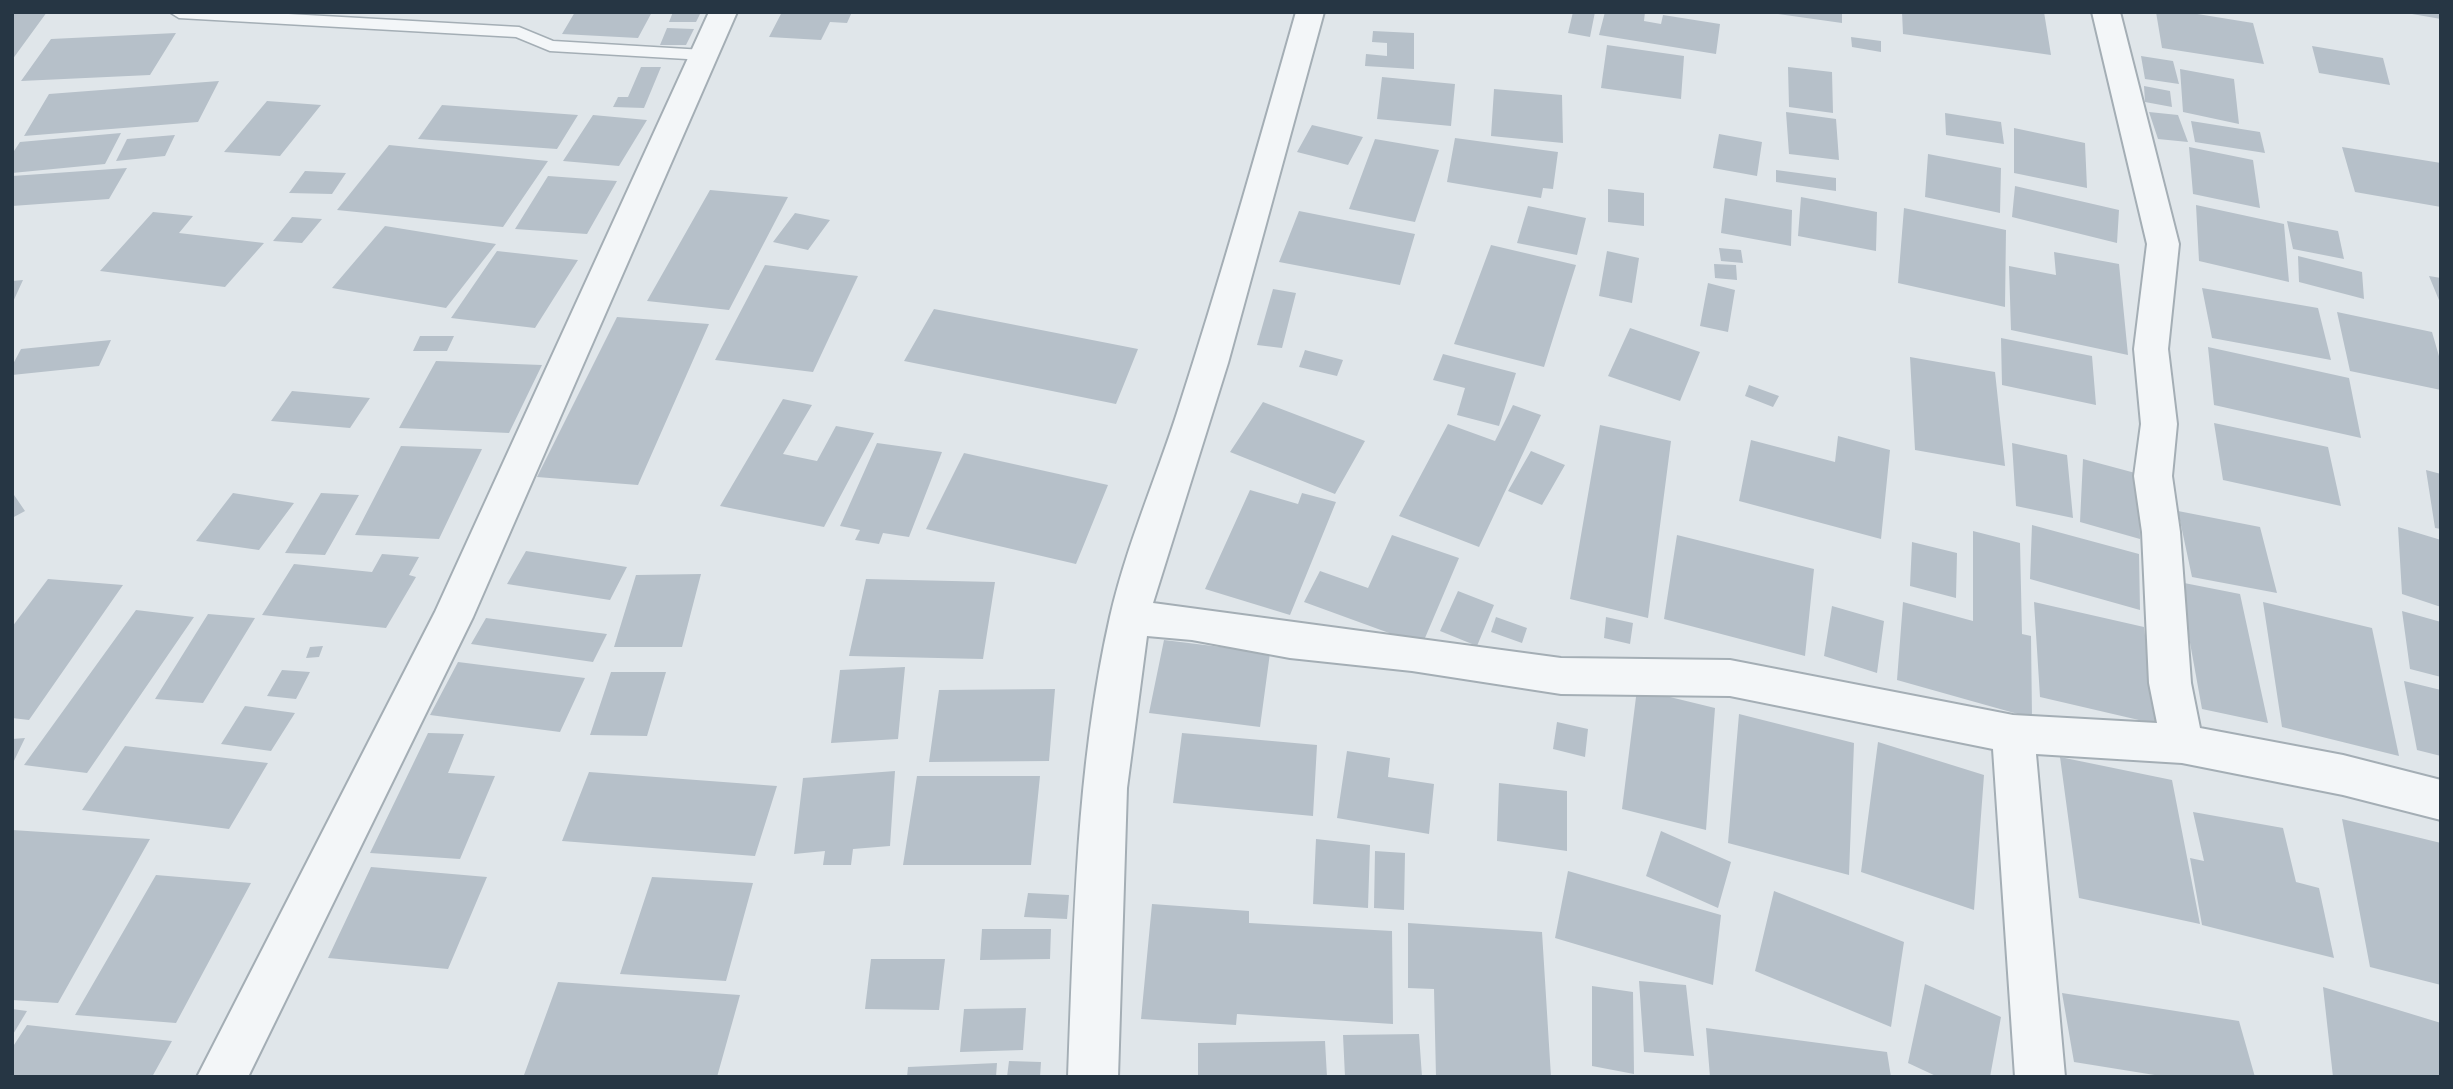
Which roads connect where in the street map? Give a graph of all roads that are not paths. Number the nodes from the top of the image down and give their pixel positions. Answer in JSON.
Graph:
{"nodes":[{"id":1,"x":723,"y":12,"type":"edge"},
{"id":2,"x":1310,"y":12,"type":"edge"},
{"id":3,"x":2106,"y":12,"type":"edge"},
{"id":4,"x":179,"y":13,"type":"edge"},
{"id":5,"x":704,"y":55,"type":"junction"},
{"id":6,"x":1130,"y":618,"type":"junction"},
{"id":7,"x":2013,"y":734,"type":"junction"},
{"id":8,"x":2182,"y":744,"type":"junction"},
{"id":9,"x":2441,"y":800,"type":"edge"},
{"id":10,"x":222,"y":1077,"type":"edge"},
{"id":11,"x":1093,"y":1077,"type":"edge"},
{"id":12,"x":2040,"y":1077,"type":"edge"}],
"edges":[{"from":1,"to":5,"type":"street"},
{"from":2,"to":6,"type":"street"},
{"from":3,"to":8,"type":"street"},
{"from":4,"to":5,"type":"lane"},
{"from":5,"to":10,"type":"street"},
{"from":6,"to":7,"type":"street"},
{"from":6,"to":11,"type":"street"},
{"from":7,"to":8,"type":"street"},
{"from":7,"to":12,"type":"street"},
{"from":8,"to":9,"type":"street"}]}
